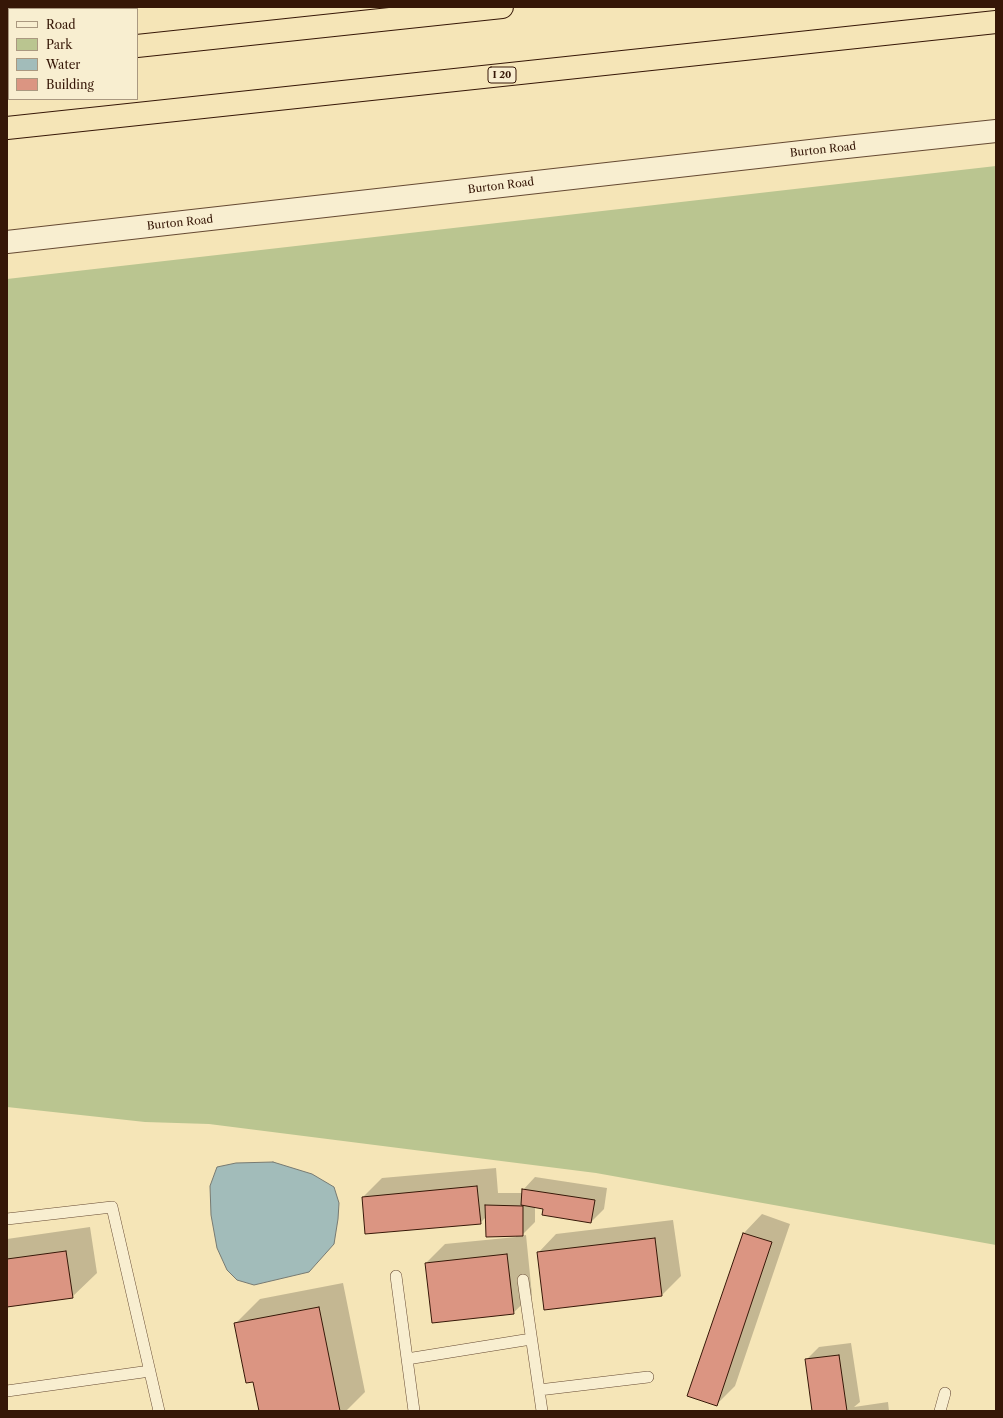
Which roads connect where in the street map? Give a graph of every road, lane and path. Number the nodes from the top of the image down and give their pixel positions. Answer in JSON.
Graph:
{"nodes":[{"id":1,"x":502,"y":7,"type":"edge"},
{"id":2,"x":996,"y":22,"type":"edge"},
{"id":3,"x":138,"y":46,"type":"edge"},
{"id":4,"x":7,"y":128,"type":"edge"},
{"id":5,"x":996,"y":131,"type":"edge"},
{"id":6,"x":7,"y":242,"type":"edge"},
{"id":7,"x":7,"y":1219,"type":"edge"},
{"id":8,"x":396,"y":1276,"type":"dead end"},
{"id":9,"x":523,"y":1280,"type":"dead end"},
{"id":10,"x":531,"y":1339,"type":"junction"},
{"id":11,"x":407,"y":1359,"type":"junction"},
{"id":12,"x":150,"y":1371,"type":"junction"},
{"id":13,"x":648,"y":1377,"type":"dead end"},
{"id":14,"x":539,"y":1390,"type":"junction"},
{"id":15,"x":7,"y":1391,"type":"edge"},
{"id":16,"x":945,"y":1393,"type":"dead end"},
{"id":17,"x":159,"y":1411,"type":"edge"},
{"id":18,"x":414,"y":1411,"type":"edge"},
{"id":19,"x":542,"y":1411,"type":"edge"},
{"id":20,"x":940,"y":1411,"type":"edge"}],
"edges":[{"from":1,"to":3,"type":"highway"},
{"from":2,"to":4,"type":"highway","number":"I 20"},
{"from":5,"to":6,"type":"street","name":"Burton Road"},
{"from":7,"to":12,"type":"lane"},
{"from":8,"to":11,"type":"lane"},
{"from":9,"to":10,"type":"lane"},
{"from":10,"to":11,"type":"lane"},
{"from":10,"to":14,"type":"lane"},
{"from":11,"to":18,"type":"lane"},
{"from":12,"to":15,"type":"lane"},
{"from":12,"to":17,"type":"lane"},
{"from":13,"to":14,"type":"lane"},
{"from":14,"to":19,"type":"lane"},
{"from":16,"to":20,"type":"lane"}]}
